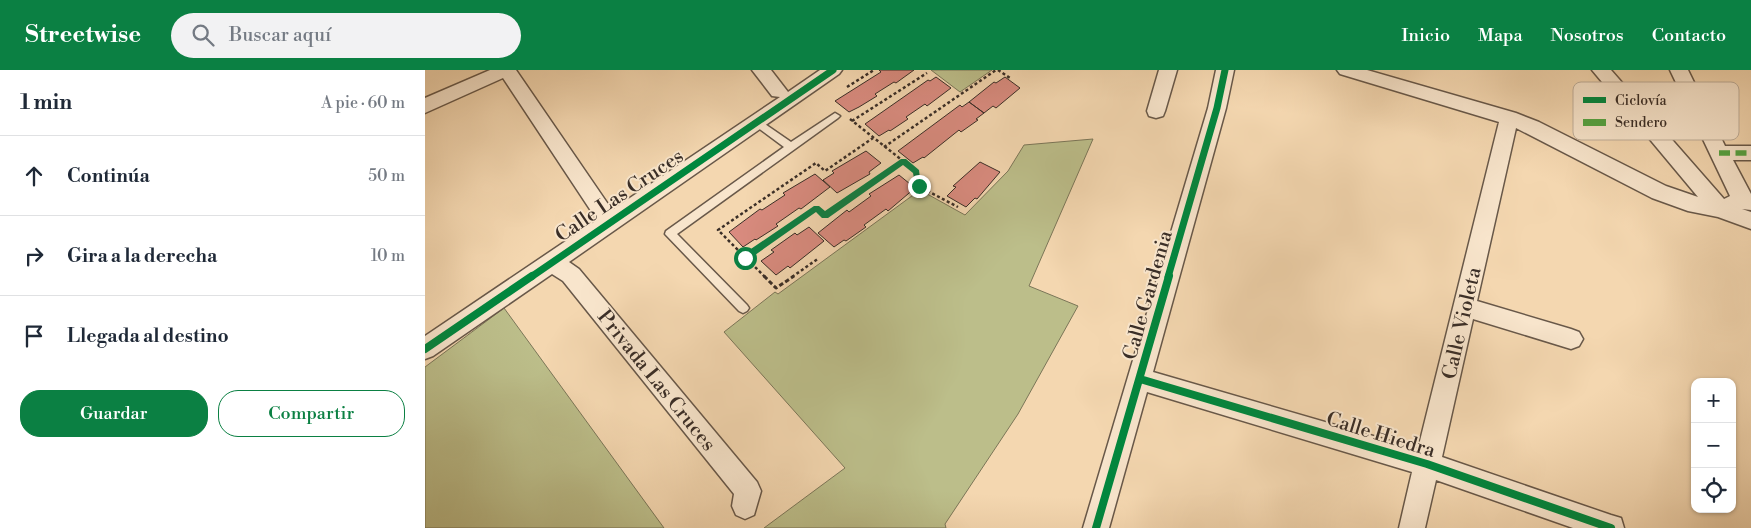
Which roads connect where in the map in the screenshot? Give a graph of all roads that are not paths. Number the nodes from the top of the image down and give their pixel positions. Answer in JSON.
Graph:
{"nodes":[{"id":1,"x":507,"y":70,"type":"edge"},
{"id":2,"x":761,"y":70,"type":"edge"},
{"id":3,"x":833,"y":70,"type":"edge"},
{"id":4,"x":1168,"y":70,"type":"edge"},
{"id":5,"x":1225,"y":70,"type":"edge"},
{"id":6,"x":1346,"y":70,"type":"edge"},
{"id":7,"x":1601,"y":70,"type":"edge"},
{"id":8,"x":1679,"y":70,"type":"edge"},
{"id":9,"x":1611,"y":82,"type":"edge"},
{"id":10,"x":1685,"y":82,"type":"edge"},
{"id":11,"x":779,"y":91,"type":"dead end"},
{"id":12,"x":425,"y":106,"type":"edge"},
{"id":13,"x":1156,"y":110,"type":"dead end"},
{"id":14,"x":835,"y":116,"type":"road end"},
{"id":15,"x":1509,"y":118,"type":"junction"},
{"id":16,"x":756,"y":122,"type":"junction"},
{"id":17,"x":1660,"y":140,"type":"edge"},
{"id":18,"x":1713,"y":140,"type":"edge"},
{"id":19,"x":791,"y":148,"type":"junction"},
{"id":20,"x":1719,"y":153,"type":"junction"},
{"id":21,"x":1751,"y":153,"type":"edge"},
{"id":22,"x":1746,"y":201,"type":"edge"},
{"id":23,"x":1719,"y":209,"type":"junction"},
{"id":24,"x":1751,"y":221,"type":"edge"},
{"id":25,"x":609,"y":222,"type":"junction"},
{"id":26,"x":550,"y":262,"type":"junction"},
{"id":27,"x":1465,"y":307,"type":"junction"},
{"id":28,"x":743,"y":308,"type":"dead end"},
{"id":29,"x":1571,"y":339,"type":"dead end"},
{"id":30,"x":425,"y":349,"type":"edge"},
{"id":31,"x":1140,"y":379,"type":"junction"},
{"id":32,"x":1427,"y":464,"type":"junction"},
{"id":33,"x":745,"y":506,"type":"dead end"},
{"id":34,"x":1095,"y":528,"type":"edge"},
{"id":35,"x":1412,"y":528,"type":"edge"},
{"id":36,"x":1611,"y":528,"type":"edge"}],
"edges":[{"from":1,"to":12,"type":"street"},
{"from":1,"to":25,"type":"street"},
{"from":2,"to":11,"type":"street"},
{"from":3,"to":16,"type":"street","name":"Calle Las Cruces"},
{"from":4,"to":13,"type":"street"},
{"from":5,"to":31,"type":"street","name":"Calle Gardenia"},
{"from":6,"to":15,"type":"street"},
{"from":7,"to":9,"type":"street"},
{"from":8,"to":10,"type":"street"},
{"from":14,"to":19,"type":"lane"},
{"from":15,"to":23,"type":"street"},
{"from":15,"to":27,"type":"street","name":"Calle Violeta"},
{"from":16,"to":19,"type":"lane"},
{"from":16,"to":25,"type":"street","name":"Calle Las Cruces"},
{"from":17,"to":23,"type":"street"},
{"from":18,"to":20,"type":"street"},
{"from":19,"to":28,"type":"lane"},
{"from":20,"to":21,"type":"street"},
{"from":20,"to":22,"type":"street"},
{"from":22,"to":23,"type":"street"},
{"from":23,"to":24,"type":"street"},
{"from":25,"to":26,"type":"street","name":"Calle Las Cruces"},
{"from":26,"to":30,"type":"street","name":"Calle Las Cruces"},
{"from":26,"to":33,"type":"street","name":"Privada Las Cruces"},
{"from":27,"to":29,"type":"street"},
{"from":27,"to":32,"type":"street","name":"Calle Violeta"},
{"from":31,"to":32,"type":"street","name":"Calle Hiedra"},
{"from":31,"to":34,"type":"street","name":"Calle Gardenia"},
{"from":32,"to":35,"type":"street","name":"Calle Violeta"},
{"from":32,"to":36,"type":"street","name":"Calle Hiedra"}]}
